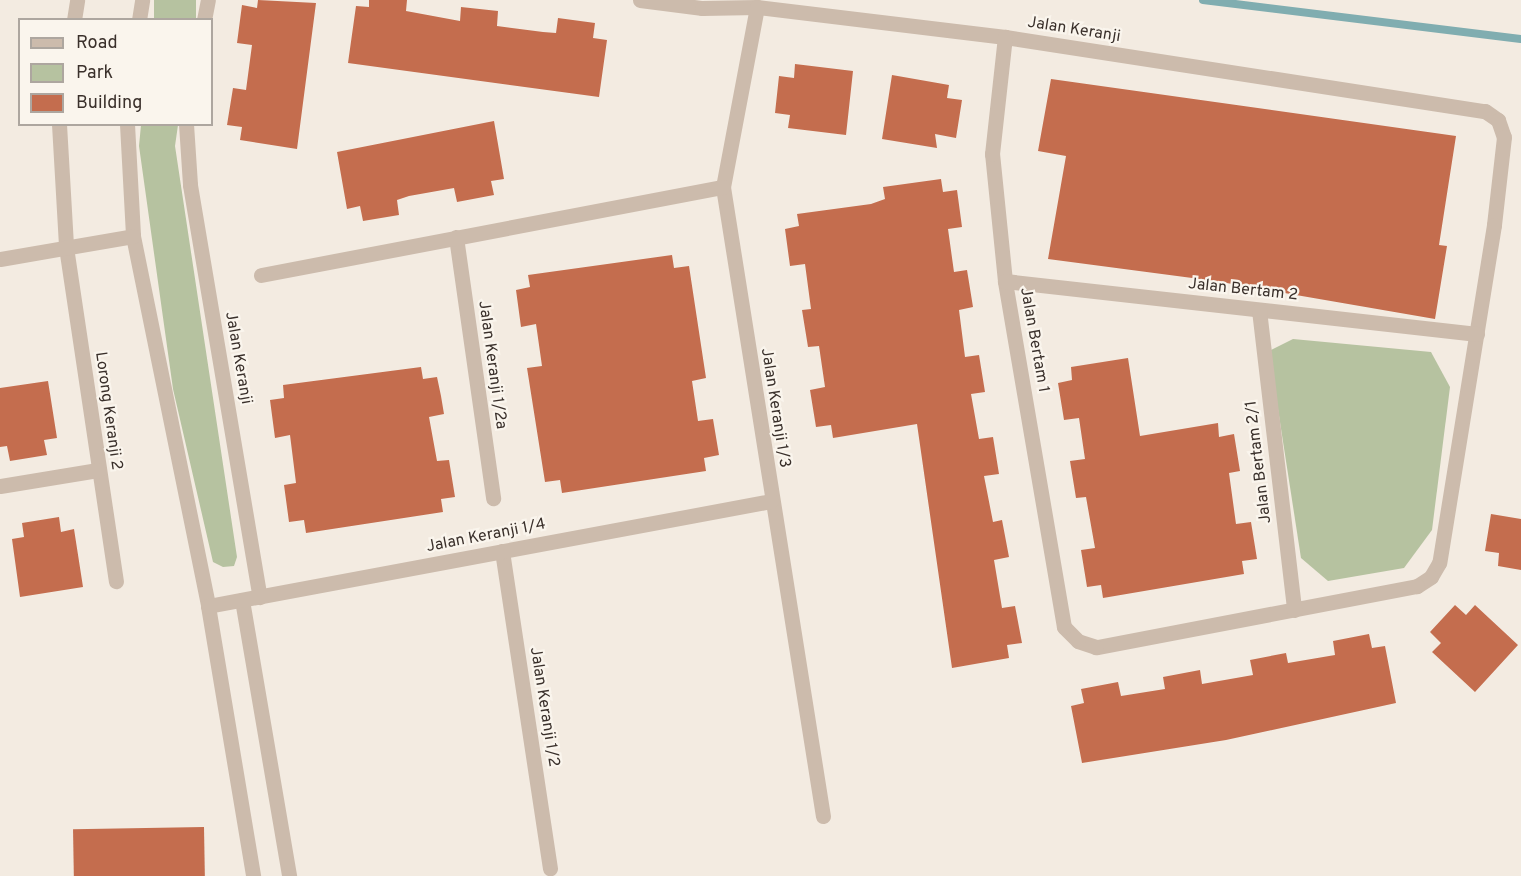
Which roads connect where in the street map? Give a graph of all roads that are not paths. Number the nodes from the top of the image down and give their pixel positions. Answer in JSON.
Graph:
{"nodes":[{"id":1,"x":77,"y":0,"type":"edge"},
{"id":2,"x":142,"y":0,"type":"edge"},
{"id":3,"x":208,"y":0,"type":"edge"},
{"id":4,"x":640,"y":0,"type":"edge"},
{"id":5,"x":757,"y":7,"type":"junction"},
{"id":6,"x":74,"y":18,"type":"edge"},
{"id":7,"x":139,"y":18,"type":"edge"},
{"id":8,"x":204,"y":18,"type":"edge"},
{"id":9,"x":1005,"y":37,"type":"junction"},
{"id":10,"x":59,"y":126,"type":"edge"},
{"id":11,"x":127,"y":126,"type":"edge"},
{"id":12,"x":186,"y":126,"type":"edge"},
{"id":13,"x":723,"y":187,"type":"junction"},
{"id":14,"x":134,"y":236,"type":"junction"},
{"id":15,"x":456,"y":237,"type":"junction"},
{"id":16,"x":66,"y":247,"type":"junction"},
{"id":17,"x":0,"y":259,"type":"edge"},
{"id":18,"x":261,"y":275,"type":"dead end"},
{"id":19,"x":1005,"y":281,"type":"junction"},
{"id":20,"x":1259,"y":310,"type":"junction"},
{"id":21,"x":1477,"y":334,"type":"junction"},
{"id":22,"x":98,"y":470,"type":"junction"},
{"id":23,"x":0,"y":486,"type":"edge"},
{"id":24,"x":493,"y":498,"type":"dead end"},
{"id":25,"x":771,"y":501,"type":"junction"},
{"id":26,"x":502,"y":551,"type":"junction"},
{"id":27,"x":116,"y":580,"type":"dead end"},
{"id":28,"x":260,"y":597,"type":"junction"},
{"id":29,"x":242,"y":600,"type":"junction"},
{"id":30,"x":208,"y":606,"type":"junction"},
{"id":31,"x":1294,"y":610,"type":"junction"},
{"id":32,"x":823,"y":816,"type":"dead end"},
{"id":33,"x":550,"y":868,"type":"dead end"},
{"id":34,"x":253,"y":876,"type":"edge"},
{"id":35,"x":289,"y":876,"type":"edge"}],
"edges":[{"from":1,"to":6,"type":"street"},
{"from":2,"to":7,"type":"street"},
{"from":3,"to":8,"type":"street"},
{"from":4,"to":5,"type":"street","name":"Jalan Keranji"},
{"from":5,"to":9,"type":"street","name":"Jalan Keranji"},
{"from":5,"to":13,"type":"street","name":"Jalan Keranji 1/3"},
{"from":9,"to":19,"type":"street","name":"Jalan Bertam 1"},
{"from":9,"to":21,"type":"street","name":"Jalan Keranji"},
{"from":10,"to":16,"type":"street","name":"Lorong Keranji 2"},
{"from":11,"to":14,"type":"street"},
{"from":12,"to":28,"type":"street","name":"Jalan Keranji"},
{"from":13,"to":15,"type":"street"},
{"from":13,"to":25,"type":"street","name":"Jalan Keranji 1/3"},
{"from":14,"to":16,"type":"street"},
{"from":14,"to":30,"type":"street"},
{"from":15,"to":18,"type":"street"},
{"from":15,"to":24,"type":"street","name":"Jalan Keranji 1/2a"},
{"from":16,"to":17,"type":"street"},
{"from":16,"to":22,"type":"street","name":"Lorong Keranji 2"},
{"from":19,"to":20,"type":"street","name":"Jalan Bertam 2"},
{"from":19,"to":31,"type":"street","name":"Jalan Bertam 1"},
{"from":20,"to":21,"type":"street","name":"Jalan Bertam 2"},
{"from":20,"to":31,"type":"street","name":"Jalan Bertam 2/1"},
{"from":21,"to":31,"type":"street"},
{"from":22,"to":23,"type":"street"},
{"from":22,"to":27,"type":"street","name":"Lorong Keranji 2"},
{"from":25,"to":26,"type":"street","name":"Jalan Keranji 1/4"},
{"from":25,"to":32,"type":"street","name":"Jalan Keranji 1/3"},
{"from":26,"to":28,"type":"street","name":"Jalan Keranji 1/4"},
{"from":26,"to":33,"type":"street","name":"Jalan Keranji 1/2"},
{"from":28,"to":29,"type":"street","name":"Jalan Keranji 1/4"},
{"from":29,"to":30,"type":"street","name":"Jalan Keranji 1/4"},
{"from":29,"to":35,"type":"street"},
{"from":30,"to":34,"type":"street"}]}
